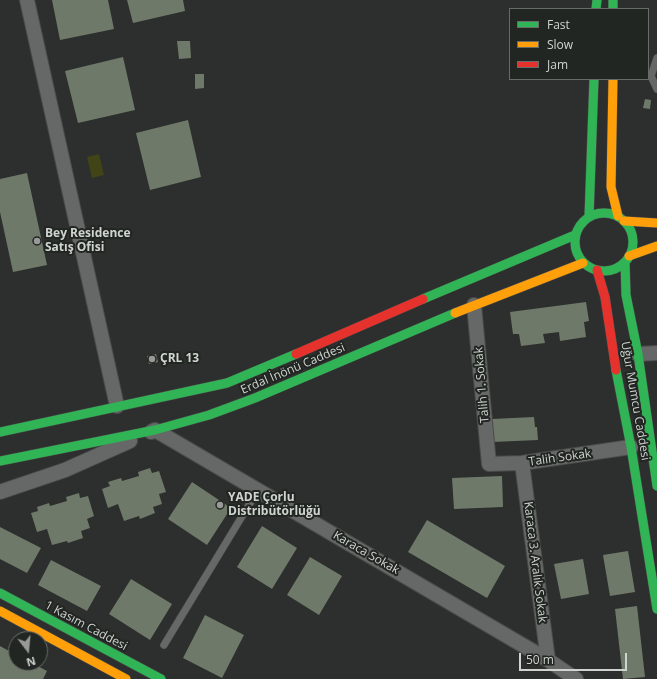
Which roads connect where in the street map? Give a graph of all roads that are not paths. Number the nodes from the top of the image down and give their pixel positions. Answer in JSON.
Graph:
{"nodes":[{"id":1,"x":28,"y":0,"type":"edge"},
{"id":2,"x":657,"y":58,"type":"edge"},
{"id":3,"x":594,"y":80,"type":"edge"},
{"id":4,"x":613,"y":80,"type":"edge"},
{"id":5,"x":657,"y":89,"type":"edge"},
{"id":6,"x":589,"y":217,"type":"junction"},
{"id":7,"x":621,"y":218,"type":"junction"},
{"id":8,"x":657,"y":223,"type":"edge"},
{"id":9,"x":575,"y":235,"type":"junction"},
{"id":10,"x":657,"y":246,"type":"edge"},
{"id":11,"x":627,"y":259,"type":"junction"},
{"id":12,"x":583,"y":263,"type":"junction"},
{"id":13,"x":597,"y":270,"type":"junction"},
{"id":14,"x":474,"y":305,"type":"junction"},
{"id":15,"x":657,"y":353,"type":"edge"},
{"id":16,"x":638,"y":354,"type":"junction"},
{"id":17,"x":117,"y":406,"type":"junction"},
{"id":18,"x":155,"y":430,"type":"junction"},
{"id":19,"x":0,"y":432,"type":"edge"},
{"id":20,"x":631,"y":447,"type":"junction"},
{"id":21,"x":0,"y":461,"type":"edge"},
{"id":22,"x":655,"y":461,"type":"edge"},
{"id":23,"x":522,"y":463,"type":"junction"},
{"id":24,"x":489,"y":464,"type":"joint"},
{"id":25,"x":657,"y":486,"type":"edge"},
{"id":26,"x":258,"y":490,"type":"junction"},
{"id":27,"x":0,"y":492,"type":"edge"},
{"id":28,"x":0,"y":593,"type":"edge"},
{"id":29,"x":656,"y":601,"type":"edge"},
{"id":30,"x":0,"y":611,"type":"edge"},
{"id":31,"x":164,"y":645,"type":"dead end"},
{"id":32,"x":548,"y":660,"type":"junction"},
{"id":33,"x":126,"y":679,"type":"edge"},
{"id":34,"x":161,"y":679,"type":"edge"},
{"id":35,"x":576,"y":679,"type":"edge"}],
"edges":[{"from":1,"to":17,"type":"street"},
{"from":2,"to":5,"type":"lane"},
{"from":3,"to":6,"type":"main road"},
{"from":4,"to":7,"type":"main road"},
{"from":6,"to":7,"type":"main road"},
{"from":6,"to":9,"type":"main road"},
{"from":7,"to":8,"type":"main road"},
{"from":7,"to":11,"type":"main road"},
{"from":9,"to":12,"type":"main road"},
{"from":9,"to":17,"type":"main road","name":"Erdal İnönü Caddesi"},
{"from":10,"to":11,"type":"main road"},
{"from":11,"to":13,"type":"main road"},
{"from":11,"to":16,"type":"main road","name":"Uğur Mumcu Caddesi"},
{"from":12,"to":13,"type":"main road"},
{"from":12,"to":14,"type":"main road","name":"Erdal İnönü Caddesi"},
{"from":13,"to":20,"type":"main road","name":"Uğur Mumcu Caddesi"},
{"from":14,"to":18,"type":"main road","name":"Erdal İnönü Caddesi"},
{"from":14,"to":24,"type":"street","name":"Talih 1. Sokak"},
{"from":15,"to":16,"type":"street"},
{"from":16,"to":22,"type":"main road","name":"Uğur Mumcu Caddesi"},
{"from":17,"to":19,"type":"main road","name":"Erdal İnönü Caddesi"},
{"from":18,"to":21,"type":"main road","name":"Erdal İnönü Caddesi"},
{"from":18,"to":26,"type":"street","name":"Karaca Sokak"},
{"from":18,"to":27,"type":"street"},
{"from":20,"to":23,"type":"street","name":"Talih Sokak"},
{"from":20,"to":29,"type":"main road","name":"Uğur Mumcu Caddesi"},
{"from":22,"to":25,"type":"main road","name":"Uğur Mumcu Caddesi"},
{"from":23,"to":24,"type":"street","name":"Talih Sokak"},
{"from":23,"to":32,"type":"street","name":"Karaca 3. Aralık Sokak"},
{"from":26,"to":31,"type":"lane"},
{"from":26,"to":32,"type":"street","name":"Karaca Sokak"},
{"from":28,"to":34,"type":"main road","name":"1 Kasım Caddesi"},
{"from":30,"to":33,"type":"main road"},
{"from":32,"to":35,"type":"street","name":"Karaca Sokak"}]}
